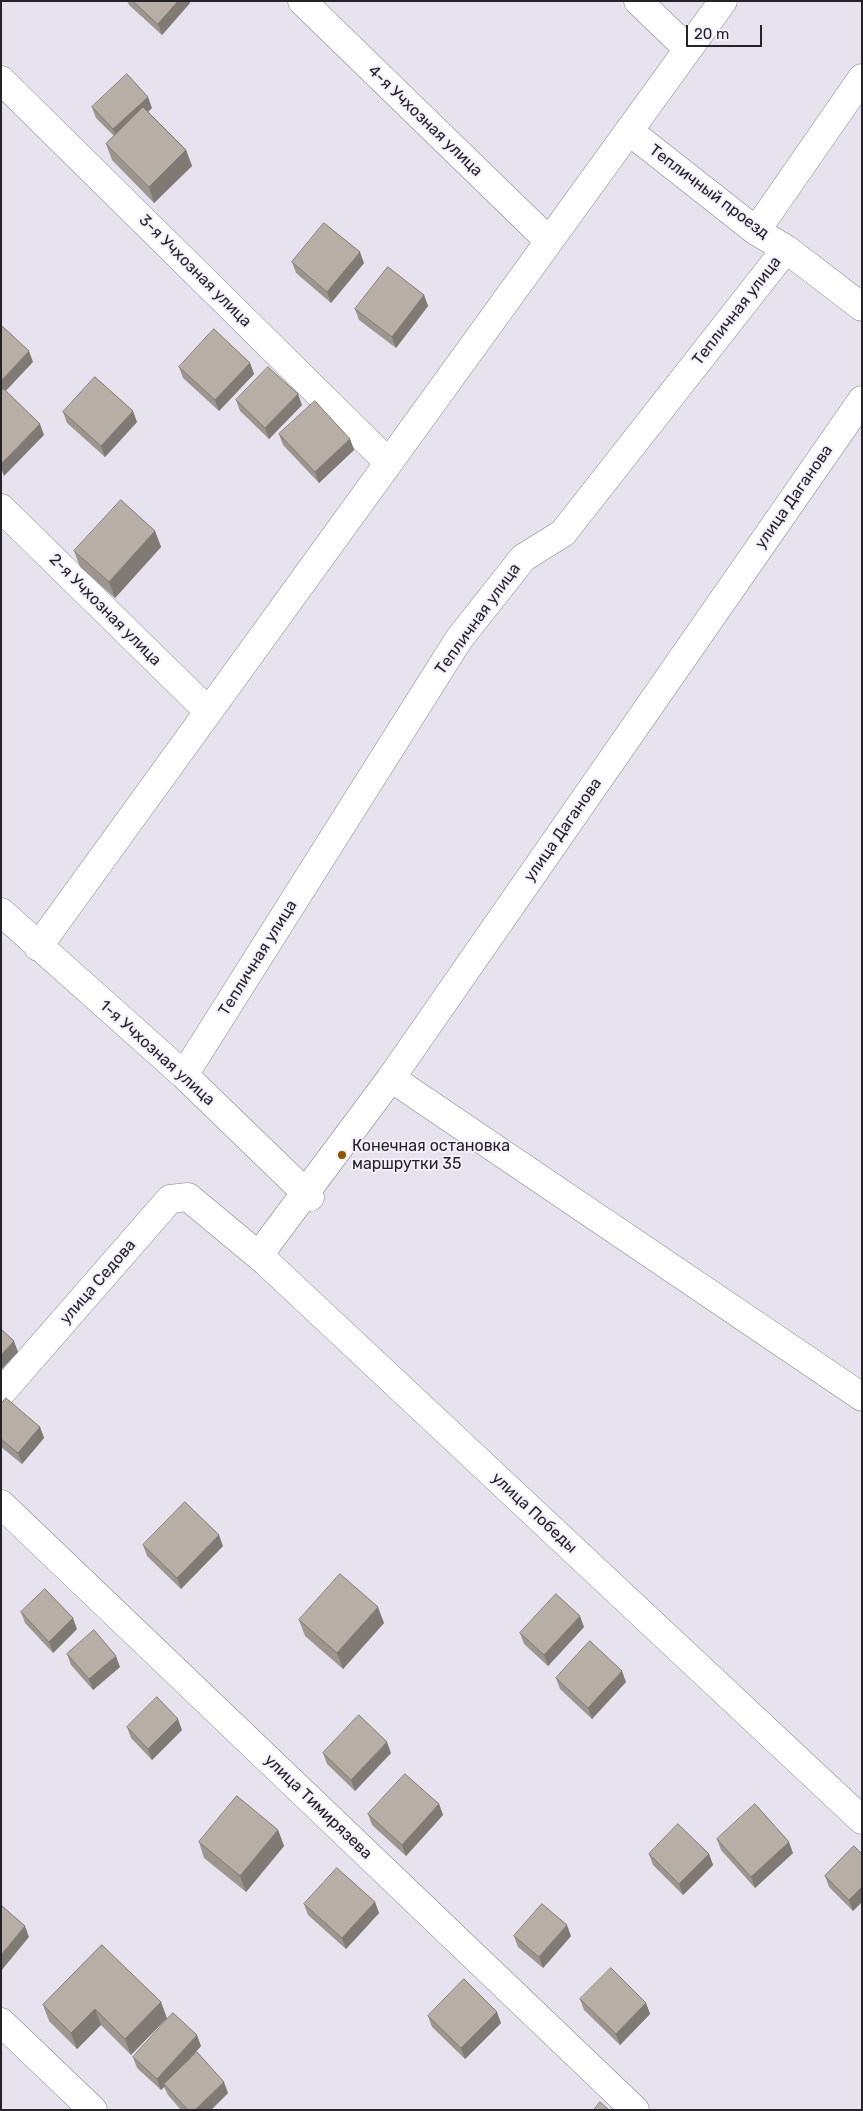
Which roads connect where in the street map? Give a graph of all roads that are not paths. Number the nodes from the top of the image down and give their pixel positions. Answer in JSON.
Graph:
{"nodes":[{"id":1,"x":302,"y":1,"type":"edge"},
{"id":2,"x":638,"y":1,"type":"edge"},
{"id":3,"x":723,"y":1,"type":"edge"},
{"id":4,"x":688,"y":49,"type":"junction"},
{"id":5,"x":862,"y":78,"type":"edge"},
{"id":6,"x":1,"y":80,"type":"edge"},
{"id":7,"x":629,"y":131,"type":"junction"},
{"id":8,"x":756,"y":231,"type":"junction"},
{"id":9,"x":549,"y":241,"type":"junction"},
{"id":10,"x":786,"y":249,"type":"junction"},
{"id":11,"x":862,"y":306,"type":"edge"},
{"id":12,"x":862,"y":400,"type":"edge"},
{"id":13,"x":862,"y":412,"type":"edge"},
{"id":14,"x":388,"y":462,"type":"junction"},
{"id":15,"x":1,"y":508,"type":"edge"},
{"id":16,"x":208,"y":712,"type":"junction"},
{"id":17,"x":1,"y":912,"type":"edge"},
{"id":18,"x":38,"y":947,"type":"junction"},
{"id":19,"x":184,"y":1076,"type":"junction"},
{"id":20,"x":393,"y":1080,"type":"junction"},
{"id":21,"x":308,"y":1195,"type":"junction"},
{"id":22,"x":203,"y":1209,"type":"joint"},
{"id":23,"x":262,"y":1258,"type":"junction"},
{"id":24,"x":1,"y":1393,"type":"edge"},
{"id":25,"x":862,"y":1397,"type":"edge"},
{"id":26,"x":1,"y":1504,"type":"edge"},
{"id":27,"x":862,"y":1820,"type":"edge"},
{"id":28,"x":1,"y":2022,"type":"edge"},
{"id":29,"x":92,"y":2110,"type":"edge"},
{"id":30,"x":636,"y":2110,"type":"edge"}],
"edges":[{"from":1,"to":9,"type":"street","name":"4-я Учхозная улица"},
{"from":2,"to":4,"type":"street"},
{"from":3,"to":4,"type":"street"},
{"from":4,"to":7,"type":"street"},
{"from":5,"to":8,"type":"street"},
{"from":6,"to":14,"type":"street","name":"3-я Учхозная улица"},
{"from":7,"to":8,"type":"street","name":"Тепличный проезд"},
{"from":7,"to":9,"type":"street"},
{"from":8,"to":10,"type":"street","name":"Тепличный проезд"},
{"from":9,"to":14,"type":"street"},
{"from":10,"to":11,"type":"street","name":"Тепличный проезд"},
{"from":10,"to":19,"type":"street","name":"Тепличная улица"},
{"from":12,"to":20,"type":"street","name":"улица Даганова"},
{"from":13,"to":20,"type":"street","name":"улица Даганова"},
{"from":14,"to":16,"type":"street"},
{"from":15,"to":16,"type":"street","name":"2-я Учхозная улица"},
{"from":16,"to":18,"type":"street"},
{"from":17,"to":18,"type":"street","name":"1-я Учхозная улица"},
{"from":18,"to":19,"type":"street","name":"1-я Учхозная улица"},
{"from":19,"to":21,"type":"street","name":"1-я Учхозная улица"},
{"from":20,"to":21,"type":"street","name":"улица Даганова"},
{"from":20,"to":25,"type":"street"},
{"from":21,"to":23,"type":"street","name":"улица Даганова"},
{"from":22,"to":23,"type":"street","name":"улица Победы"},
{"from":22,"to":24,"type":"street","name":"улица Седова"},
{"from":23,"to":27,"type":"street","name":"улица Победы"},
{"from":26,"to":30,"type":"street","name":"улица Тимирязева"},
{"from":28,"to":29,"type":"street"}]}
